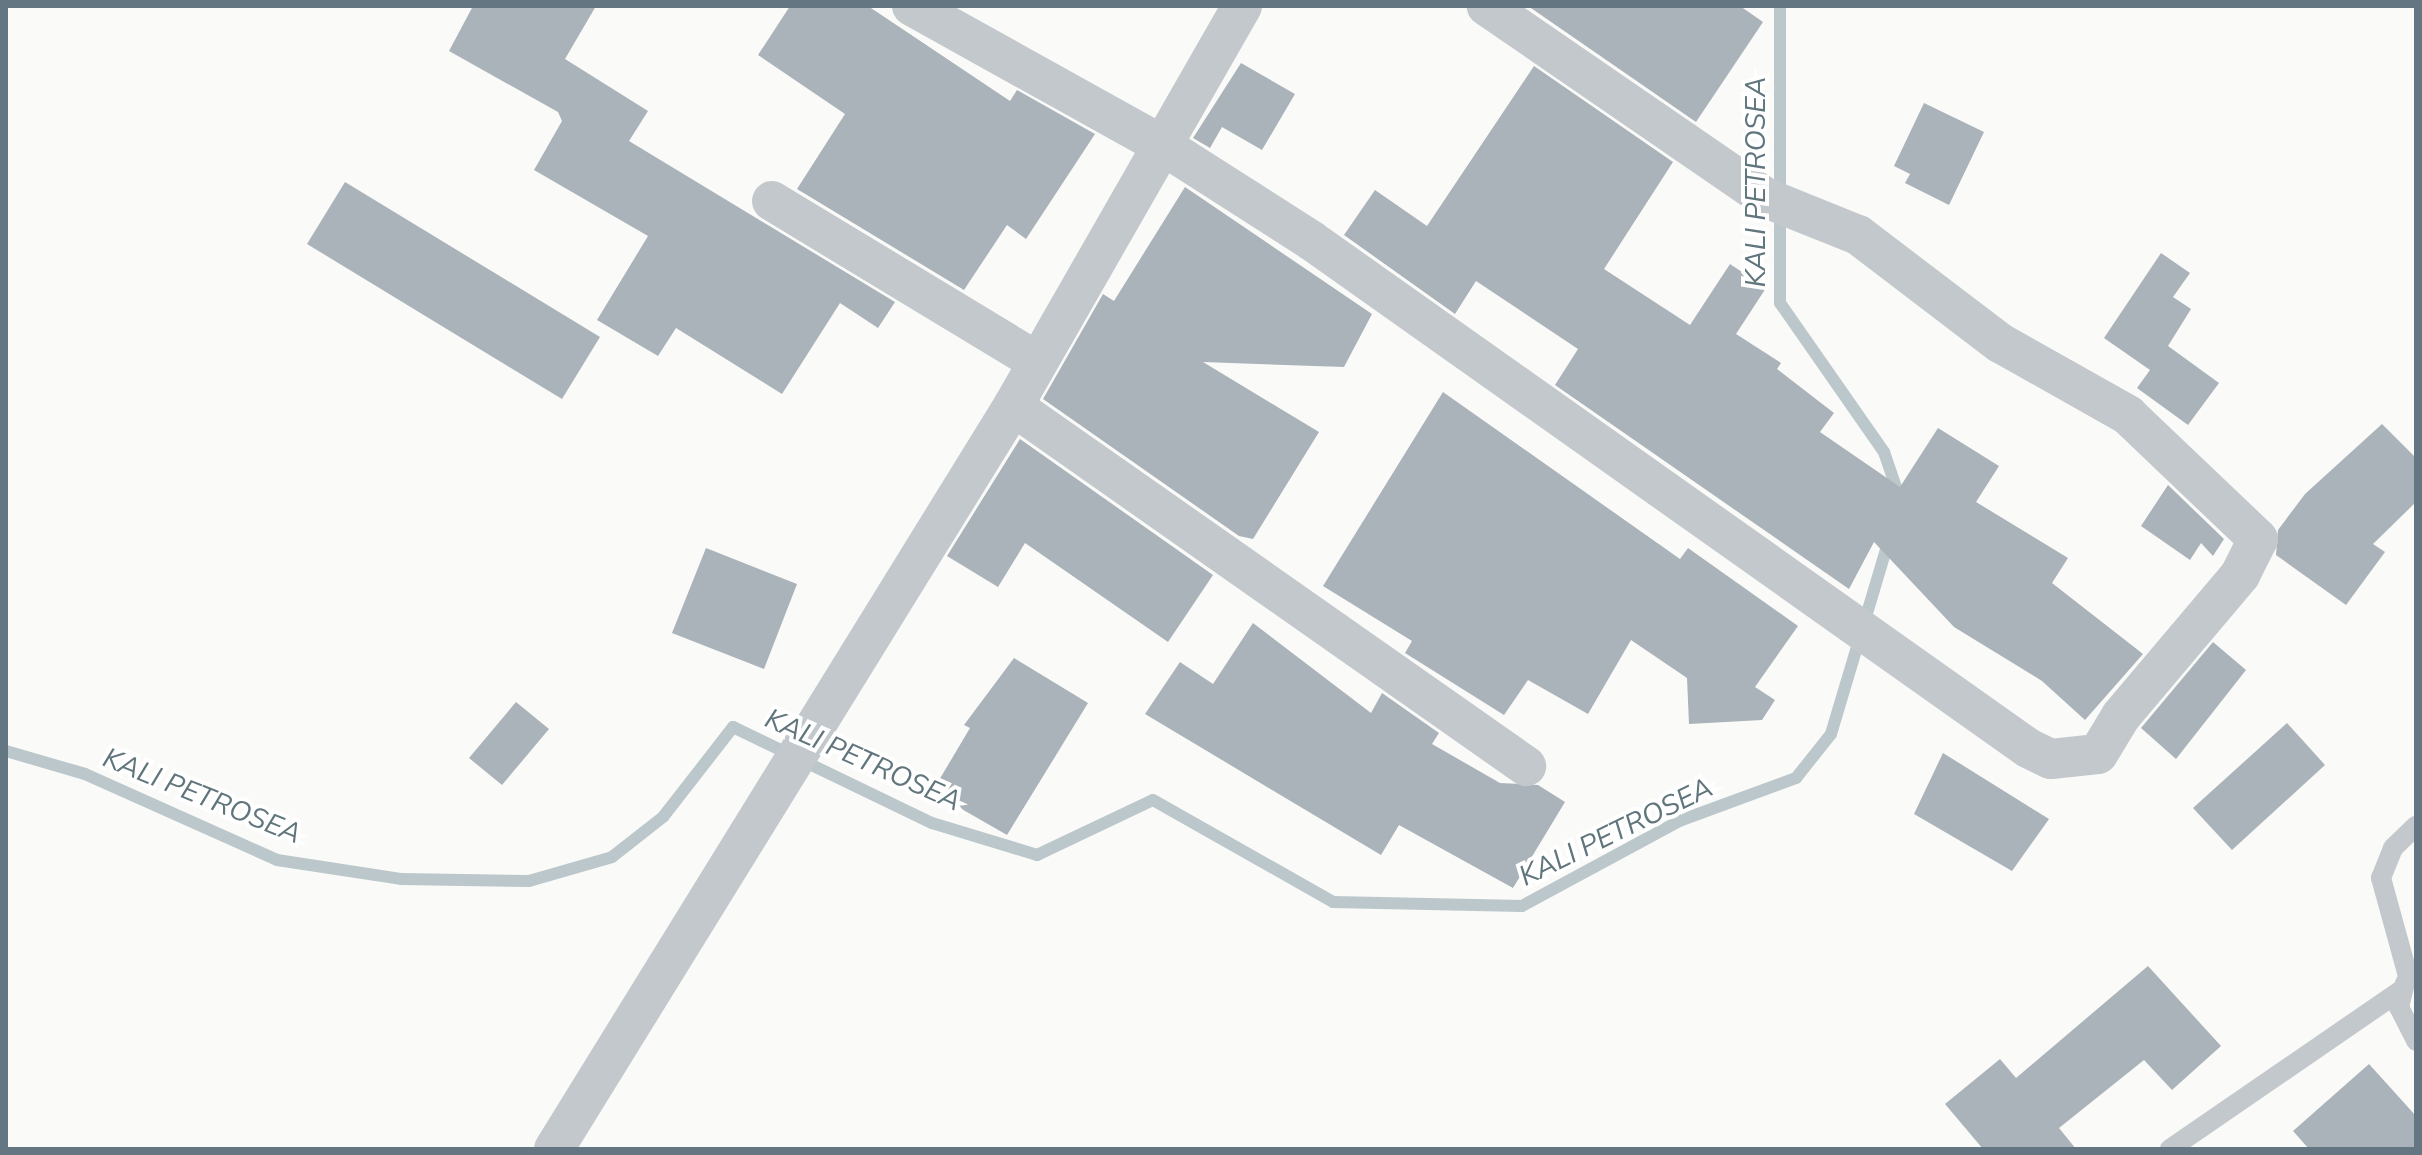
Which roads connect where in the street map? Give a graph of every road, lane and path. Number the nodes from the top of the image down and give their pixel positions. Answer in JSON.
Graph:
{"nodes":[{"id":1,"x":912,"y":6,"type":"edge"},
{"id":2,"x":1242,"y":6,"type":"edge"},
{"id":3,"x":1487,"y":6,"type":"edge"},
{"id":4,"x":1162,"y":145,"type":"junction"},
{"id":5,"x":772,"y":201,"type":"dead end"},
{"id":6,"x":1035,"y":360,"type":"junction"},
{"id":7,"x":1013,"y":406,"type":"junction"},
{"id":8,"x":1526,"y":766,"type":"dead end"},
{"id":9,"x":2416,"y":826,"type":"edge"},
{"id":10,"x":2408,"y":978,"type":"edge"},
{"id":11,"x":2416,"y":1041,"type":"edge"},
{"id":12,"x":554,"y":1149,"type":"edge"},
{"id":13,"x":2170,"y":1149,"type":"edge"}],
"edges":[{"from":1,"to":4,"type":"street"},
{"from":2,"to":4,"type":"street"},
{"from":3,"to":4,"type":"street"},
{"from":4,"to":6,"type":"street"},
{"from":5,"to":6,"type":"street"},
{"from":6,"to":7,"type":"street"},
{"from":7,"to":8,"type":"street"},
{"from":7,"to":12,"type":"street"},
{"from":9,"to":10,"type":"lane"},
{"from":10,"to":11,"type":"lane"},
{"from":10,"to":13,"type":"lane"}]}
